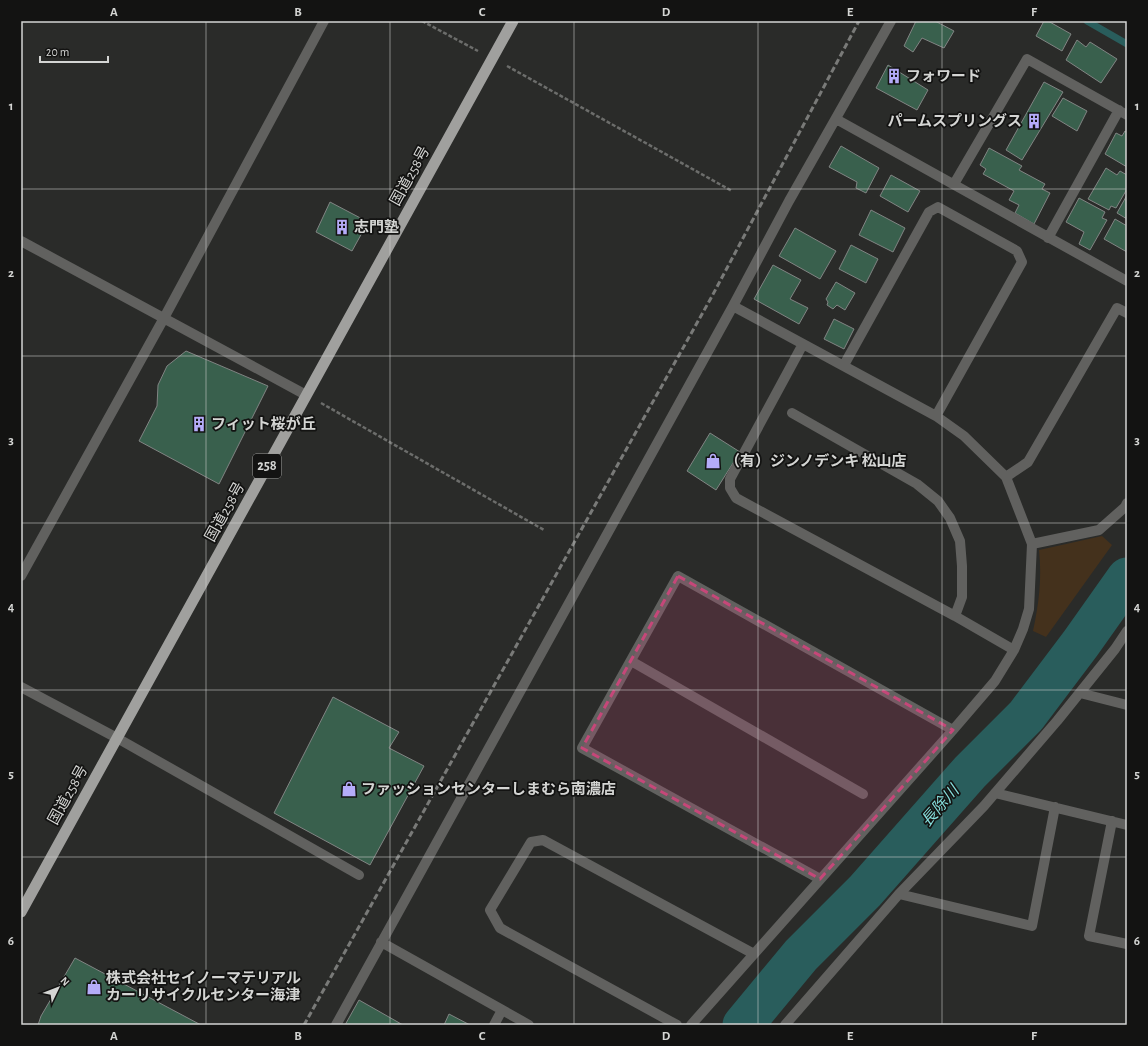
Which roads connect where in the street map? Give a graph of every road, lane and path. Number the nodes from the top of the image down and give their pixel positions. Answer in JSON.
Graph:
{"nodes":[{"id":1,"x":324,"y":21,"type":"edge"},
{"id":2,"x":422,"y":21,"type":"edge"},
{"id":3,"x":513,"y":21,"type":"edge"},
{"id":4,"x":891,"y":21,"type":"edge"},
{"id":5,"x":492,"y":58,"type":"junction"},
{"id":6,"x":1123,"y":113,"type":"edge"},
{"id":7,"x":836,"y":119,"type":"junction"},
{"id":8,"x":954,"y":184,"type":"junction"},
{"id":9,"x":732,"y":191,"type":"dead end"},
{"id":10,"x":1048,"y":238,"type":"junction"},
{"id":11,"x":21,"y":241,"type":"edge"},
{"id":12,"x":1127,"y":281,"type":"edge"},
{"id":13,"x":733,"y":306,"type":"junction"},
{"id":14,"x":1127,"y":314,"type":"edge"},
{"id":15,"x":164,"y":318,"type":"junction"},
{"id":16,"x":804,"y":344,"type":"junction"},
{"id":17,"x":844,"y":365,"type":"junction"},
{"id":18,"x":306,"y":395,"type":"junction"},
{"id":19,"x":792,"y":412,"type":"dead end"},
{"id":20,"x":936,"y":416,"type":"junction"},
{"id":21,"x":1006,"y":477,"type":"junction"},
{"id":22,"x":1127,"y":503,"type":"edge"},
{"id":23,"x":544,"y":530,"type":"dead end"},
{"id":24,"x":1032,"y":544,"type":"junction"},
{"id":25,"x":21,"y":576,"type":"edge"},
{"id":26,"x":955,"y":616,"type":"junction"},
{"id":27,"x":1127,"y":631,"type":"edge"},
{"id":28,"x":1014,"y":650,"type":"junction"},
{"id":29,"x":631,"y":661,"type":"junction"},
{"id":30,"x":21,"y":688,"type":"edge"},
{"id":31,"x":1080,"y":693,"type":"junction"},
{"id":32,"x":1127,"y":705,"type":"edge"},
{"id":33,"x":954,"y":730,"type":"junction"},
{"id":34,"x":116,"y":738,"type":"junction"},
{"id":35,"x":995,"y":793,"type":"junction"},
{"id":36,"x":863,"y":794,"type":"dead end"},
{"id":37,"x":1055,"y":807,"type":"junction"},
{"id":38,"x":1112,"y":821,"type":"junction"},
{"id":39,"x":1127,"y":825,"type":"edge"},
{"id":40,"x":359,"y":875,"type":"dead end"},
{"id":41,"x":820,"y":879,"type":"junction"},
{"id":42,"x":899,"y":894,"type":"junction"},
{"id":43,"x":21,"y":912,"type":"edge"},
{"id":44,"x":381,"y":942,"type":"junction"},
{"id":45,"x":1127,"y":944,"type":"edge"},
{"id":46,"x":754,"y":954,"type":"junction"},
{"id":47,"x":502,"y":1010,"type":"junction"},
{"id":48,"x":336,"y":1025,"type":"edge"},
{"id":49,"x":494,"y":1025,"type":"edge"},
{"id":50,"x":529,"y":1025,"type":"edge"},
{"id":51,"x":677,"y":1025,"type":"edge"},
{"id":52,"x":691,"y":1025,"type":"edge"},
{"id":53,"x":785,"y":1025,"type":"edge"}],
"edges":[{"from":1,"to":15,"type":"street"},
{"from":2,"to":5,"type":"path"},
{"from":3,"to":5,"type":"highway","name":"国道258号","number":"258"},
{"from":4,"to":7,"type":"street"},
{"from":5,"to":9,"type":"path"},
{"from":5,"to":18,"type":"highway","name":"国道258号","number":"258"},
{"from":6,"to":8,"type":"street"},
{"from":6,"to":10,"type":"street"},
{"from":7,"to":8,"type":"street"},
{"from":7,"to":13,"type":"street"},
{"from":8,"to":10,"type":"street"},
{"from":10,"to":12,"type":"street"},
{"from":11,"to":15,"type":"street"},
{"from":13,"to":16,"type":"street"},
{"from":13,"to":44,"type":"street"},
{"from":14,"to":21,"type":"street"},
{"from":15,"to":18,"type":"street"},
{"from":15,"to":25,"type":"street"},
{"from":16,"to":17,"type":"street"},
{"from":16,"to":26,"type":"street"},
{"from":17,"to":20,"type":"street"},
{"from":17,"to":20,"type":"street"},
{"from":18,"to":23,"type":"path"},
{"from":18,"to":34,"type":"highway","name":"国道258号","number":"258"},
{"from":19,"to":26,"type":"street"},
{"from":20,"to":21,"type":"street"},
{"from":21,"to":24,"type":"street"},
{"from":22,"to":24,"type":"street"},
{"from":24,"to":28,"type":"street"},
{"from":26,"to":28,"type":"street"},
{"from":27,"to":31,"type":"street"},
{"from":28,"to":33,"type":"street"},
{"from":29,"to":33,"type":"street"},
{"from":29,"to":36,"type":"street"},
{"from":29,"to":41,"type":"street"},
{"from":30,"to":34,"type":"street"},
{"from":31,"to":32,"type":"street"},
{"from":31,"to":35,"type":"street"},
{"from":33,"to":41,"type":"street"},
{"from":34,"to":40,"type":"street"},
{"from":34,"to":43,"type":"highway","name":"国道258号","number":"258"},
{"from":35,"to":37,"type":"street"},
{"from":35,"to":42,"type":"street"},
{"from":37,"to":38,"type":"street"},
{"from":37,"to":42,"type":"street"},
{"from":38,"to":39,"type":"street"},
{"from":38,"to":45,"type":"street"},
{"from":41,"to":46,"type":"street"},
{"from":42,"to":53,"type":"street"},
{"from":44,"to":47,"type":"street"},
{"from":44,"to":48,"type":"street"},
{"from":46,"to":51,"type":"street"},
{"from":46,"to":52,"type":"street"},
{"from":47,"to":49,"type":"street"},
{"from":47,"to":50,"type":"street"}]}
